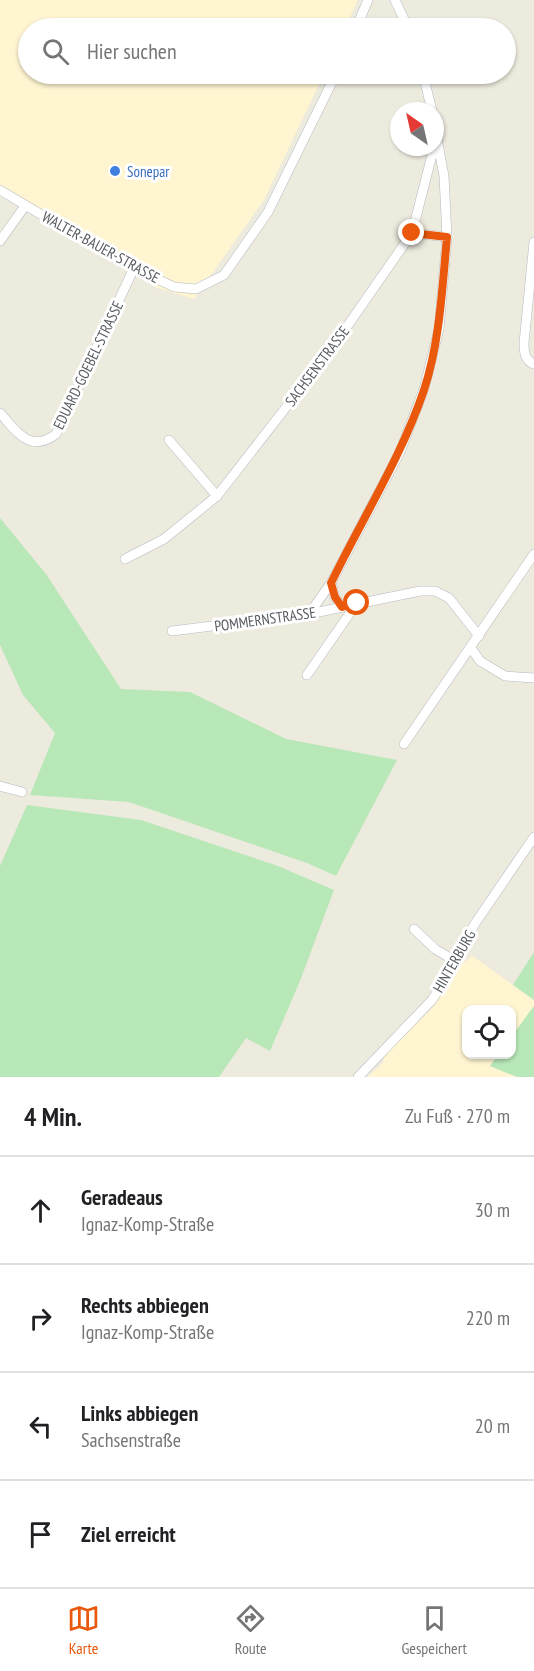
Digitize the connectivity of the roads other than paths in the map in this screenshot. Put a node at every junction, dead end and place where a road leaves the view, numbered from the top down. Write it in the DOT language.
graph roads {
  1 [pos="368,0"];
  2 [pos="395,0"];
  3 [pos="360,18"];
  4 [pos="403,18"];
  5 [pos="331,84"];
  6 [pos="425,84"];
  7 [pos="430,102"];
  8 [pos="431,156"];
  9 [pos="439,156"];
  10 [pos="0,190"];
  11 [pos="26,206"];
  12 [pos="412,233"];
  13 [pos="447,237"];
  14 [pos="0,241"];
  15 [pos="534,242"];
  16 [pos="134,268"];
  17 [pos="534,364"];
  18 [pos="0,413"];
  19 [pos="169,440"];
  20 [pos="217,496"];
  21 [pos="534,554"];
  22 [pos="125,559"];
  23 [pos="331,583"];
  24 [pos="357,603"];
  25 [pos="342,607"];
  26 [pos="309,614"];
  27 [pos="172,631"];
  28 [pos="479,636"];
  29 [pos="471,648"];
  30 [pos="307,675"];
  31 [pos="534,678"];
  32 [pos="404,744"];
  33 [pos="0,786"];
  34 [pos="22,792"];
  35 [pos="534,837"];
  36 [pos="414,929"];
  37 [pos="457,962"];
  38 [pos="360,1076"];
  1 -- 3 [label="street"];
  2 -- 4 [label="street"];
  5 -- 16 [label="street, WALTER-BAUER-STRASSE"];
  6 -- 7 [label="street"];
  8 -- 12 [label="street, SACHSENSTRASSE"];
  9 -- 13 [label="street"];
  10 -- 11 [label="street, WALTER-BAUER-STRASSE"];
  11 -- 14 [label="street"];
  11 -- 16 [label="street, WALTER-BAUER-STRASSE"];
  12 -- 13 [label="street"];
  12 -- 20 [label="street, SACHSENSTRASSE"];
  13 -- 23 [label="street"];
  15 -- 17 [label="street"];
  16 -- 18 [label="street, EDUARD-GOEBEL-STRASSE"];
  19 -- 20 [label="street"];
  20 -- 22 [label="street, SACHSENSTRASSE"];
  21 -- 28 [label="street"];
  23 -- 25 [label="street"];
  23 -- 26 [label="street"];
  24 -- 25 [label="street, POMMERNSTRASSE"];
  24 -- 28 [label="street, POMMERNSTRASSE"];
  24 -- 30 [label="street"];
  25 -- 26 [label="street, POMMERNSTRASSE"];
  26 -- 27 [label="street, POMMERNSTRASSE"];
  28 -- 29 [label="street"];
  29 -- 31 [label="street"];
  29 -- 32 [label="street"];
  33 -- 34 [label="street"];
  35 -- 37 [label="street, HINTERBURG"];
  36 -- 37 [label="street"];
  37 -- 38 [label="street, HINTERBURG"];
}
